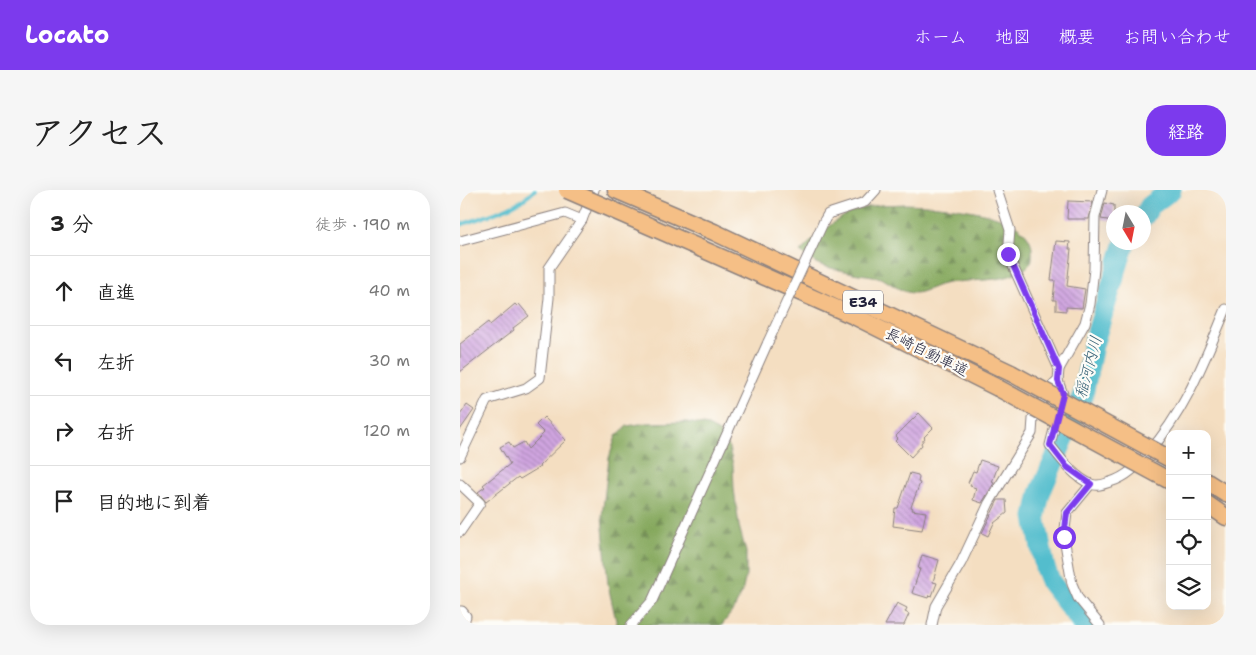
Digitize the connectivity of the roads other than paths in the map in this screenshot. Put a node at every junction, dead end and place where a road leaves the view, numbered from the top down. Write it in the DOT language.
graph roads {
  1 [pos="567,190"];
  2 [pos="594,190"];
  3 [pos="616,190"];
  4 [pos="876,190"];
  5 [pos="997,190"];
  6 [pos="1102,190"];
  7 [pos="582,220"];
  8 [pos="460,240"];
  9 [pos="1226,309"];
  10 [pos="1059,369"];
  11 [pos="1058,381"];
  12 [pos="460,457"];
  13 [pos="1166,457"];
  14 [pos="1166,479"];
  15 [pos="460,484"];
  16 [pos="1091,484"];
  17 [pos="1211,485"];
  18 [pos="1226,494"];
  19 [pos="1211,507"];
  20 [pos="1226,517"];
  21 [pos="460,532"];
  22 [pos="460,611"];
  23 [pos="463,625"];
  24 [pos="631,625"];
  25 [pos="932,625"];
  26 [pos="1100,625"];
  1 -- 14 [label="highway, 長崎自動車道 / E34, bridge"];
  2 -- 7 [label="street"];
  3 -- 13 [label="highway, 長崎自動車道 / E34, bridge"];
  4 -- 24 [label="street, bridge"];
  5 -- 10 [label="street"];
  6 -- 10 [label="street"];
  7 -- 8 [label="street"];
  7 -- 12 [label="street"];
  9 -- 16 [label="street"];
  10 -- 11 [label="street"];
  11 -- 16 [label="street"];
  11 -- 25 [label="street"];
  15 -- 21 [label="street"];
  16 -- 26 [label="street"];
  17 -- 18 [label="highway"];
  19 -- 20 [label="highway"];
  22 -- 23 [label="street"];
}
